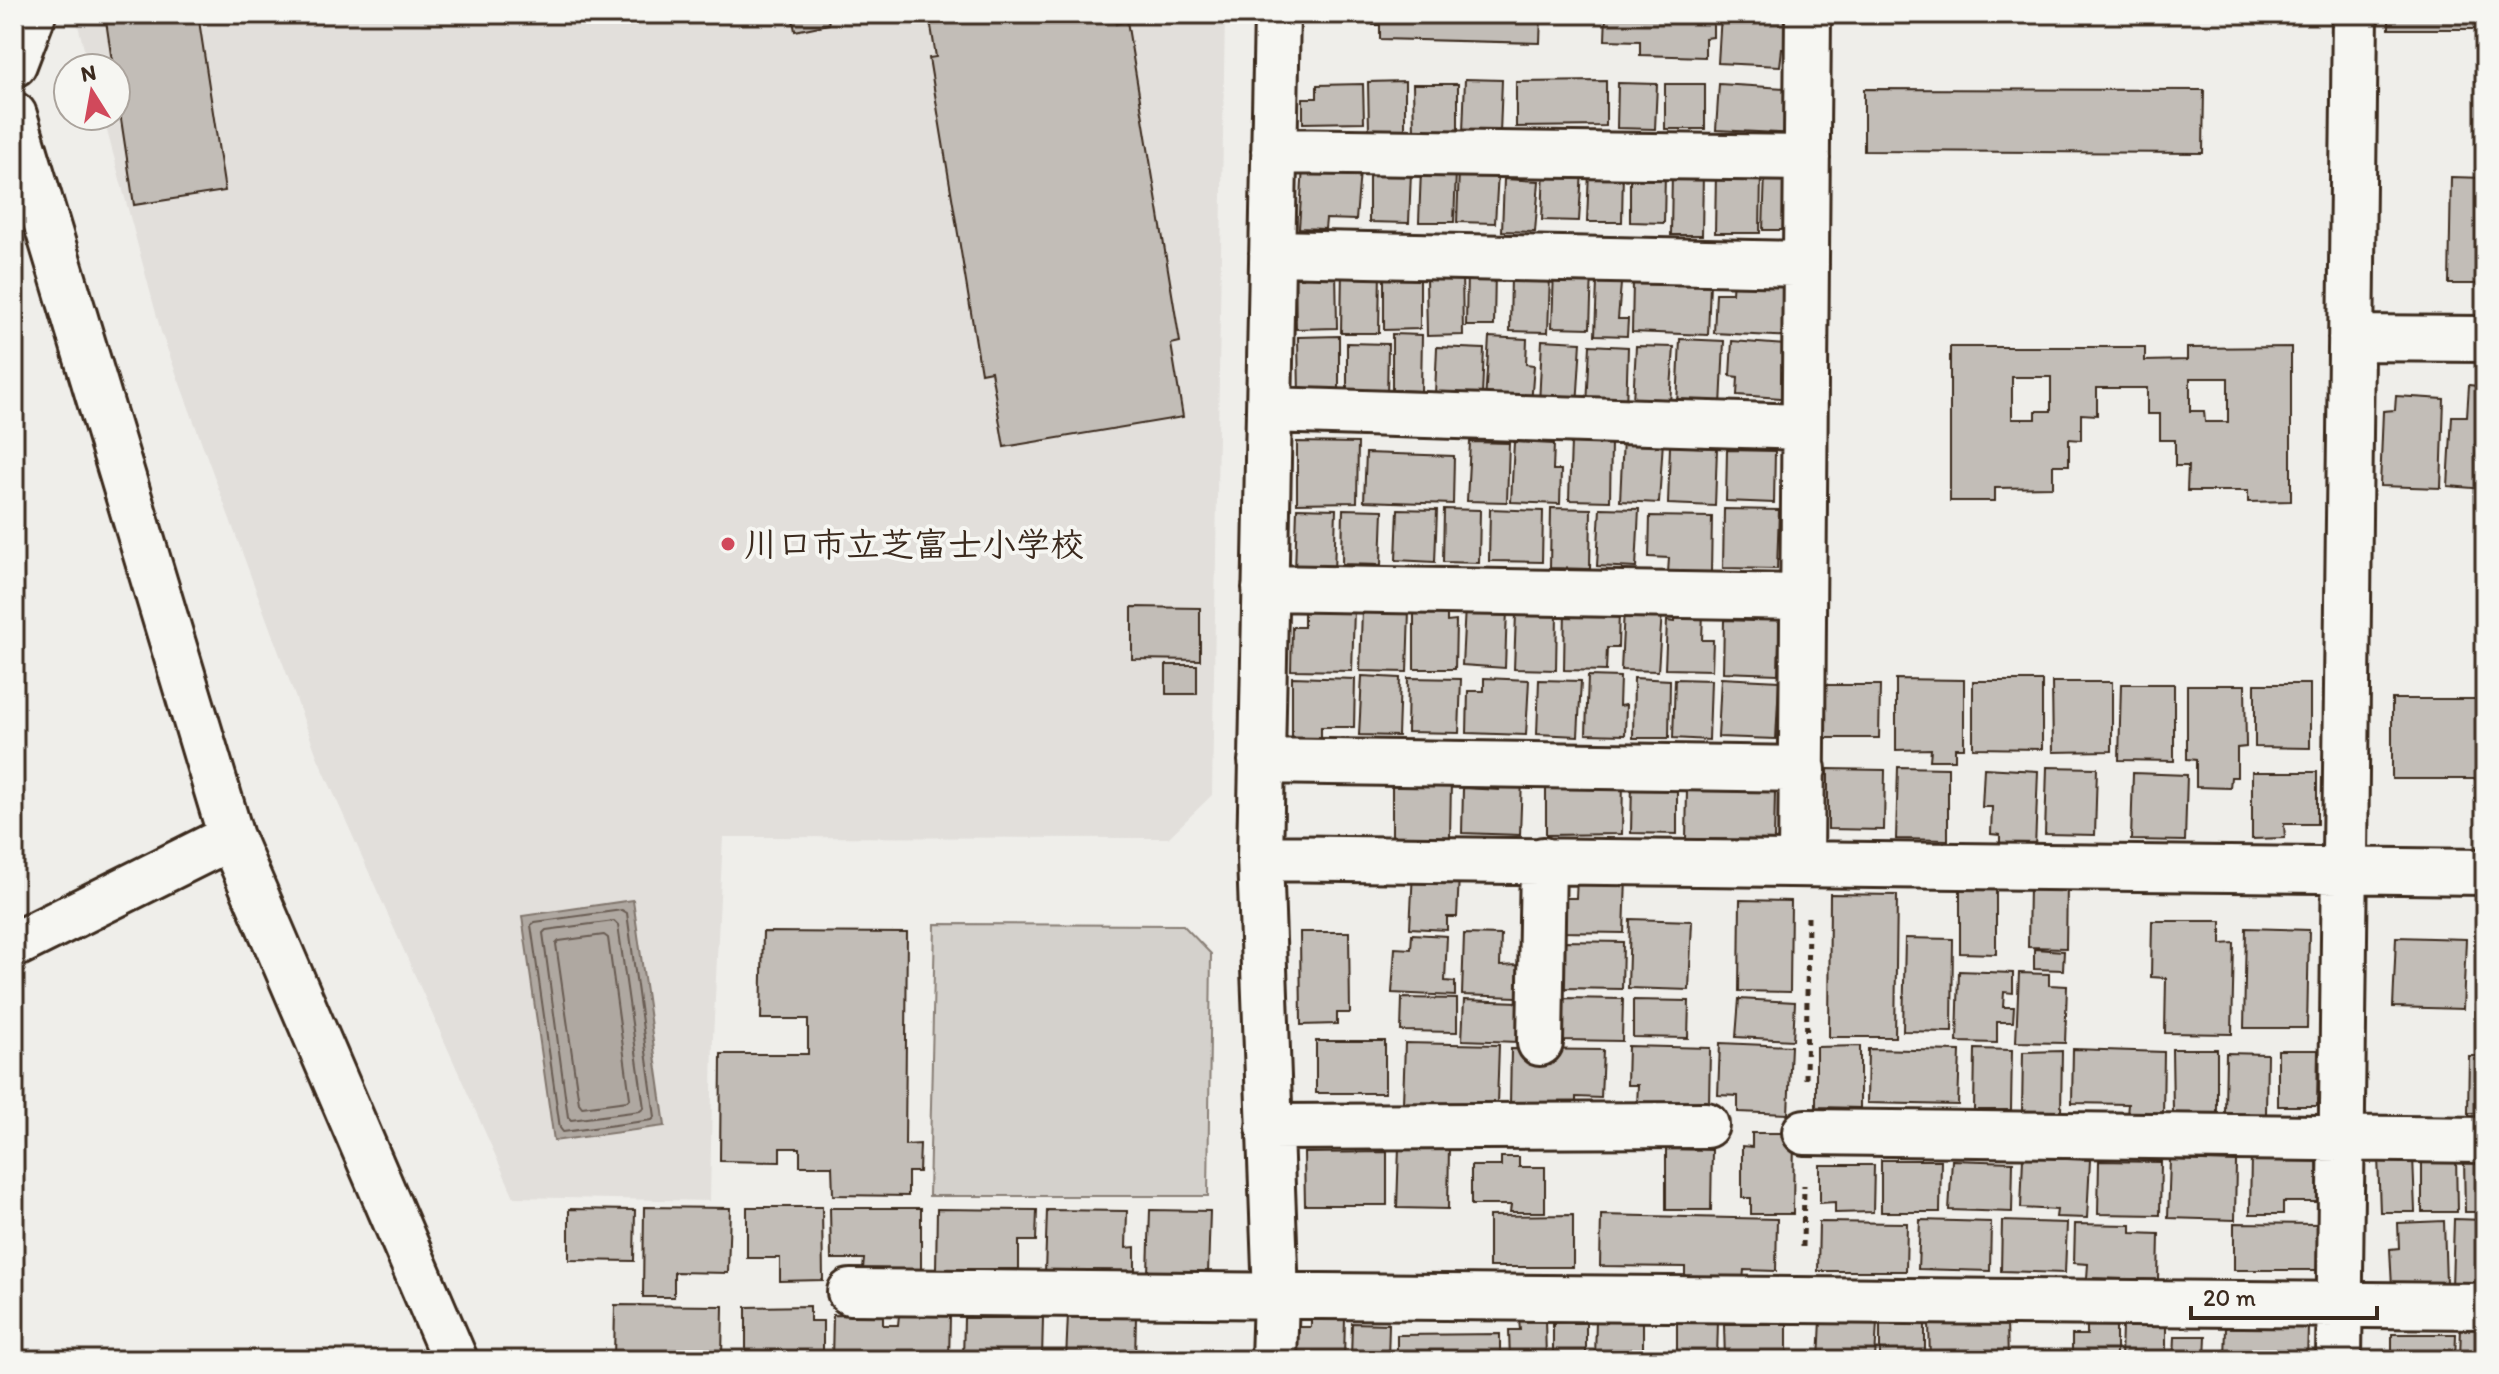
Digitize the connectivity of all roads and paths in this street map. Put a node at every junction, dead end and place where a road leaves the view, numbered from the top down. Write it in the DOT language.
graph roads {
  1 [pos="33,14"];
  2 [pos="1277,14"];
  3 [pos="1808,14"];
  4 [pos="2355,14"];
  5 [pos="14,64"];
  6 [pos="14,115"];
  7 [pos="1274,151"];
  8 [pos="1807,158"];
  9 [pos="1272,253"];
  10 [pos="1806,264"];
  11 [pos="2351,338"];
  12 [pos="2485,339"];
  13 [pos="1269,410"];
  14 [pos="1804,427"];
  15 [pos="1265,588"];
  16 [pos="1803,597"];
  17 [pos="1261,761"];
  18 [pos="1803,769"];
  19 [pos="231,837"];
  20 [pos="1260,858"];
  21 [pos="1543,860"];
  22 [pos="1801,864"];
  23 [pos="2345,870"];
  24 [pos="2485,872"];
  25 [pos="14,945"];
  26 [pos="1540,1043"];
  27 [pos="1706,1125"];
  28 [pos="1269,1127"];
  29 [pos="1805,1132"];
  30 [pos="2342,1138"];
  31 [pos="2485,1140"];
  32 [pos="850,1292"];
  33 [pos="1276,1297"];
  34 [pos="2340,1305"];
  35 [pos="2485,1306"];
  36 [pos="455,1360"];
  37 [pos="1274,1360"];
  38 [pos="2339,1360"];
  1 -- 5 [label="street"];
  2 -- 7 [label="street"];
  3 -- 8 [label="street"];
  4 -- 11 [label="street"];
  6 -- 19 [label="street"];
  7 -- 8 [label="street"];
  7 -- 9 [label="street"];
  8 -- 10 [label="street"];
  9 -- 10 [label="street"];
  9 -- 13 [label="street"];
  10 -- 14 [label="street"];
  11 -- 12 [label="street"];
  11 -- 23 [label="street"];
  13 -- 14 [label="street"];
  13 -- 15 [label="street"];
  14 -- 16 [label="street"];
  15 -- 16 [label="street"];
  15 -- 17 [label="street"];
  16 -- 18 [label="street"];
  17 -- 18 [label="street"];
  17 -- 20 [label="street"];
  18 -- 22 [label="street"];
  19 -- 25 [label="street"];
  19 -- 36 [label="street"];
  20 -- 21 [label="street"];
  20 -- 28 [label="street"];
  21 -- 22 [label="street"];
  21 -- 26 [label="street"];
  22 -- 23 [label="street"];
  23 -- 24 [label="street"];
  23 -- 30 [label="street"];
  27 -- 28 [label="street"];
  28 -- 33 [label="street"];
  29 -- 30 [label="street"];
  30 -- 31 [label="street"];
  30 -- 34 [label="street"];
  32 -- 33 [label="street"];
  33 -- 34 [label="street"];
  33 -- 37 [label="street"];
  34 -- 35 [label="street"];
  34 -- 38 [label="street"];
}
